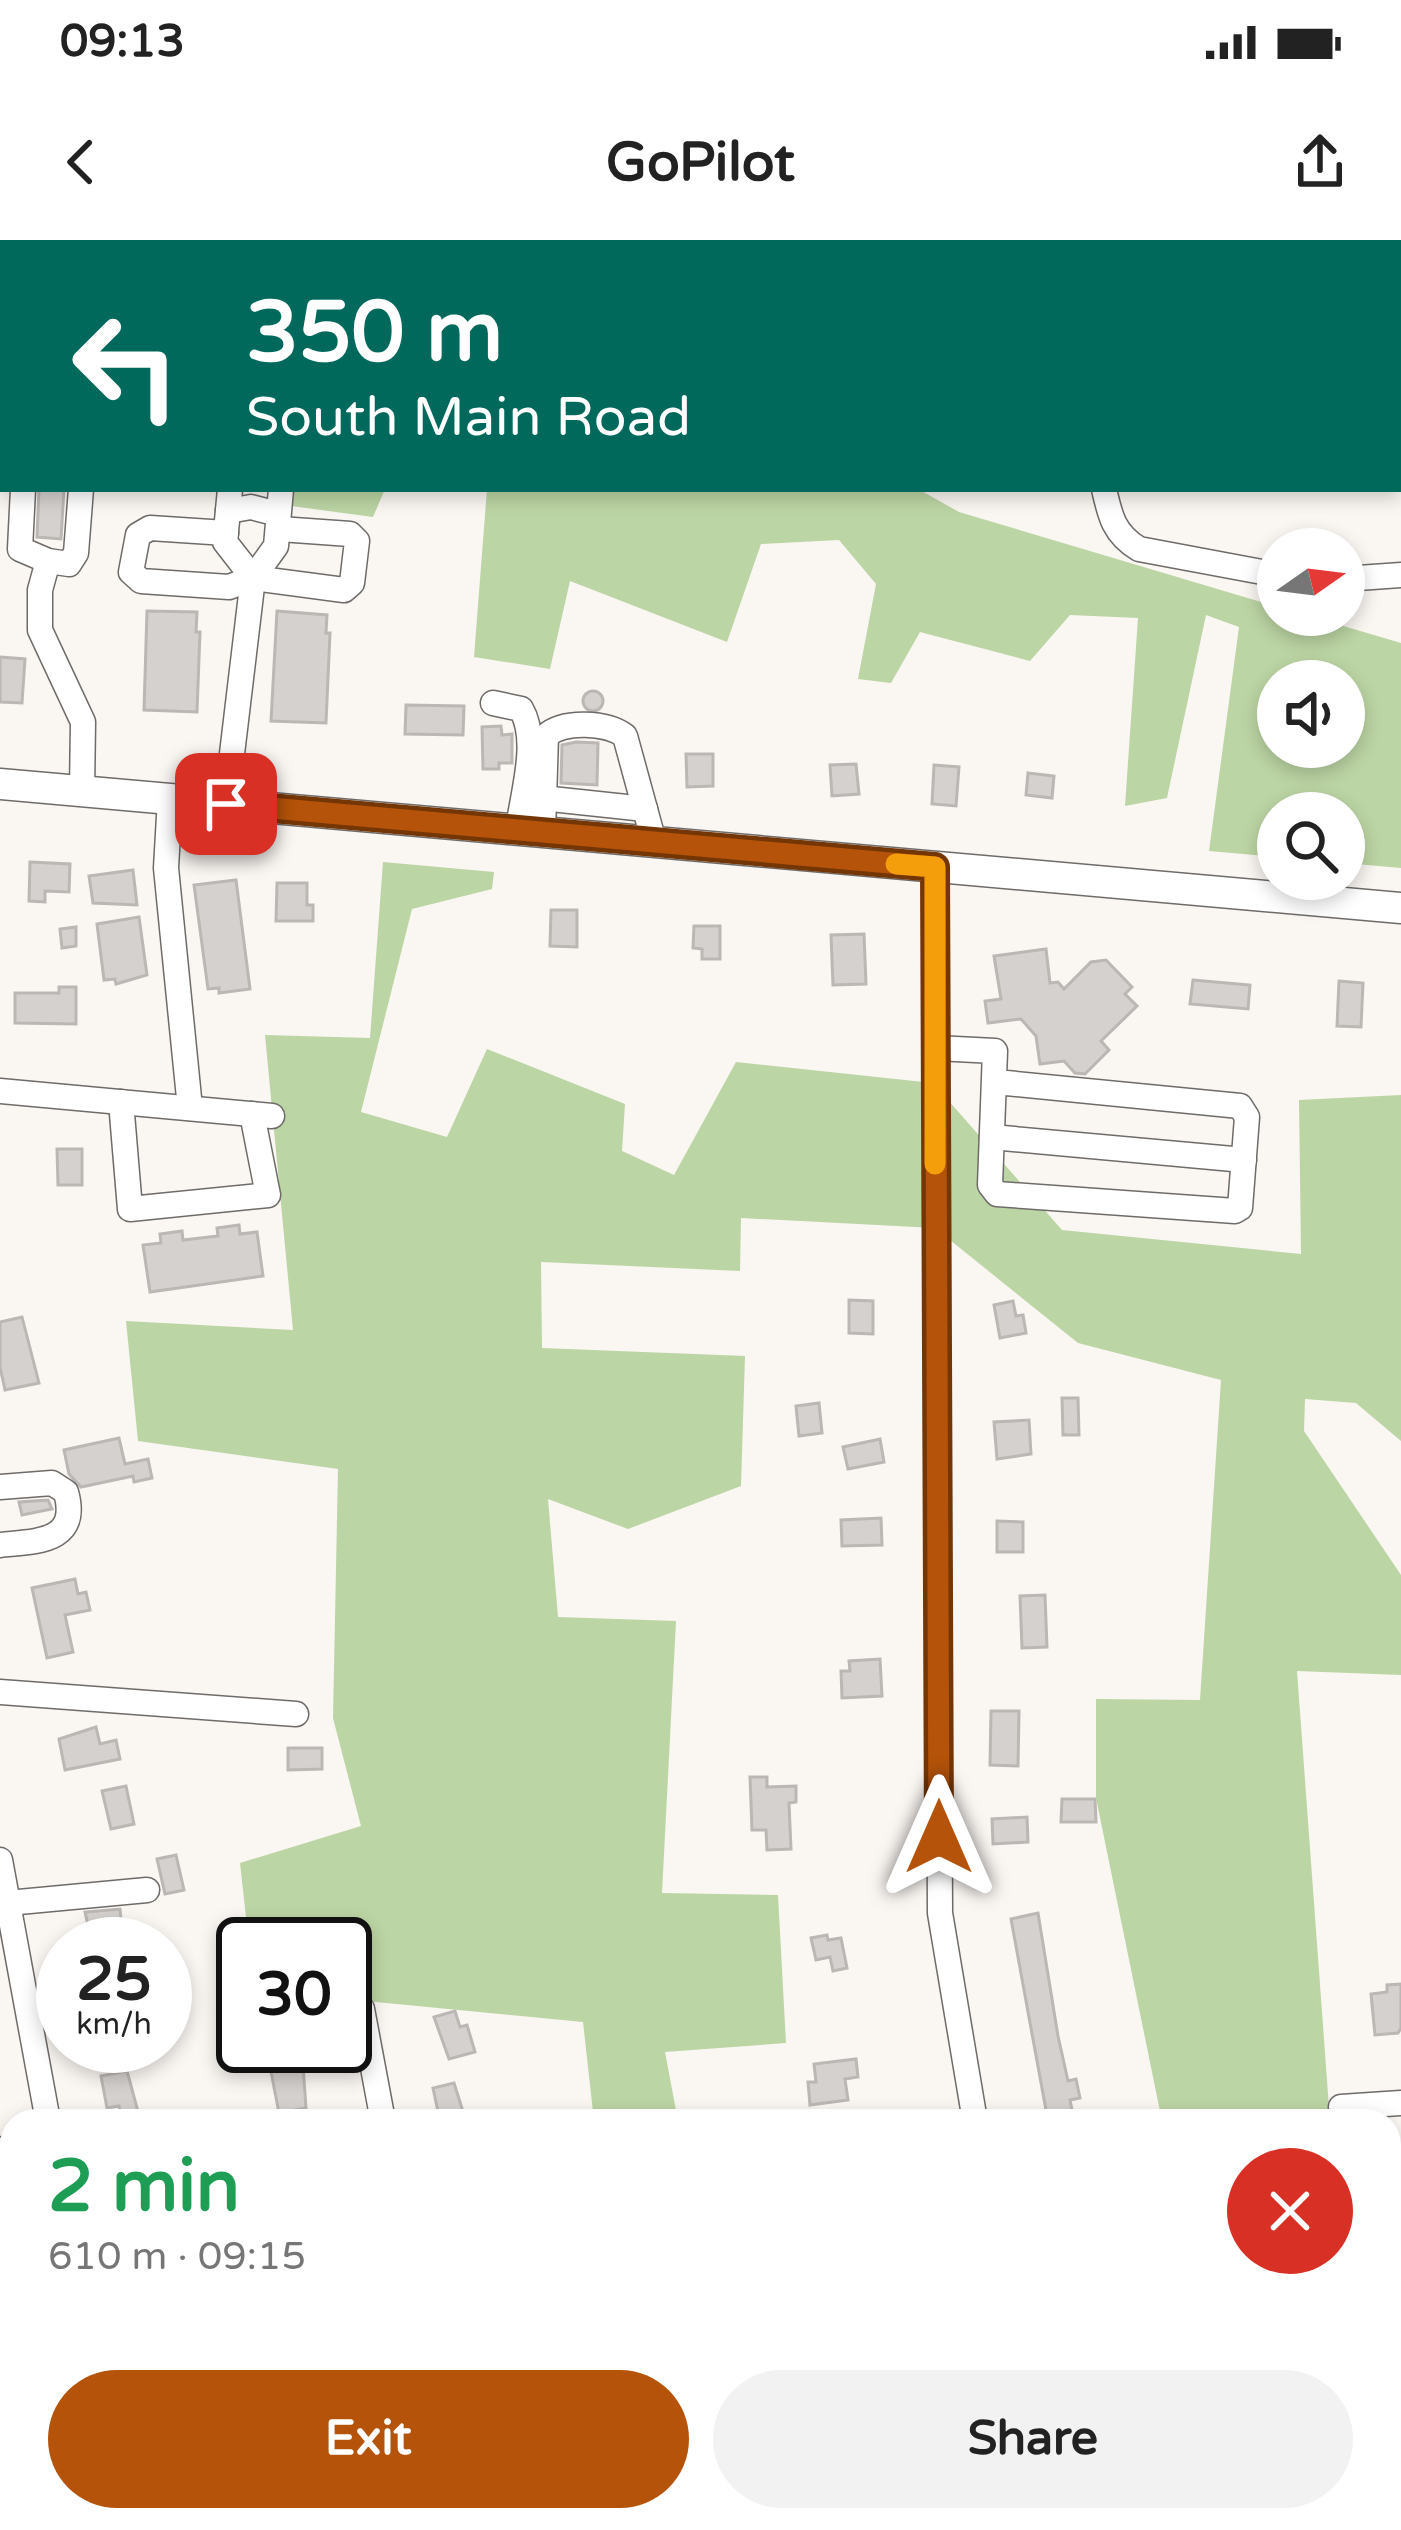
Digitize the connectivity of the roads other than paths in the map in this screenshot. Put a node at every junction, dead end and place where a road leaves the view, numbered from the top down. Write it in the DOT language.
graph roads {
  1 [pos="23,492"];
  2 [pos="81,492"];
  3 [pos="1106,492"];
  4 [pos="228,511"];
  5 [pos="280,511"];
  6 [pos="48,561"];
  7 [pos="1257,571"];
  8 [pos="1401,575"];
  9 [pos="253,578"];
  10 [pos="1365,578"];
  11 [pos="493,703"];
  12 [pos="0,784"];
  13 [pos="82,791"];
  14 [pos="542,798"];
  15 [pos="170,799"];
  16 [pos="226,804"];
  17 [pos="645,809"];
  18 [pos="531,831"];
  19 [pos="654,842"];
  20 [pos="935,867"];
  21 [pos="1401,908"];
  22 [pos="936,1048"];
  23 [pos="995,1082"];
  24 [pos="0,1091"];
  25 [pos="121,1102"];
  26 [pos="190,1108"];
  27 [pos="992,1137"];
  28 [pos="1244,1160"];
  29 [pos="0,1487"];
  30 [pos="0,1544"];
  31 [pos="0,1692"];
  32 [pos="296,1714"];
  33 [pos="0,1860"];
  34 [pos="147,1890"];
  35 [pos="8,1903"];
  36 [pos="9,1961"];
  37 [pos="372,2065"];
  38 [pos="1401,2103"];
  39 [pos="1341,2107"];
  40 [pos="45,2109"];
  41 [pos="380,2109"];
  42 [pos="973,2109"];
  1 -- 6 [label="street"];
  2 -- 6 [label="street"];
  3 -- 7 [label="street"];
  4 -- 5 [label="street"];
  4 -- 9 [label="street"];
  4 -- 9 [label="street"];
  5 -- 9 [label="street"];
  5 -- 9 [label="street"];
  6 -- 13 [label="street"];
  8 -- 10 [label="street"];
  9 -- 16 [label="street"];
  11 -- 18 [label="street"];
  12 -- 13 [label="main road"];
  13 -- 15 [label="main road"];
  14 -- 17 [label="street"];
  14 -- 17 [label="street"];
  14 -- 18 [label="street"];
  15 -- 16 [label="main road"];
  15 -- 26 [label="street"];
  16 -- 18 [label="main road"];
  17 -- 19 [label="street"];
  18 -- 19 [label="main road"];
  19 -- 20 [label="main road"];
  20 -- 21 [label="main road"];
  20 -- 22 [label="street"];
  22 -- 23 [label="street"];
  22 -- 42 [label="street"];
  23 -- 27 [label="street"];
  23 -- 28 [label="street"];
  24 -- 25 [label="street"];
  25 -- 26 [label="street"];
  25 -- 26 [label="street"];
  27 -- 28 [label="street"];
  27 -- 28 [label="street"];
  29 -- 30 [label="street"];
  31 -- 32 [label="street"];
  33 -- 35 [label="street"];
  34 -- 35 [label="street"];
  35 -- 36 [label="street"];
  36 -- 40 [label="street"];
  37 -- 41 [label="street"];
  38 -- 39 [label="street"];
}
